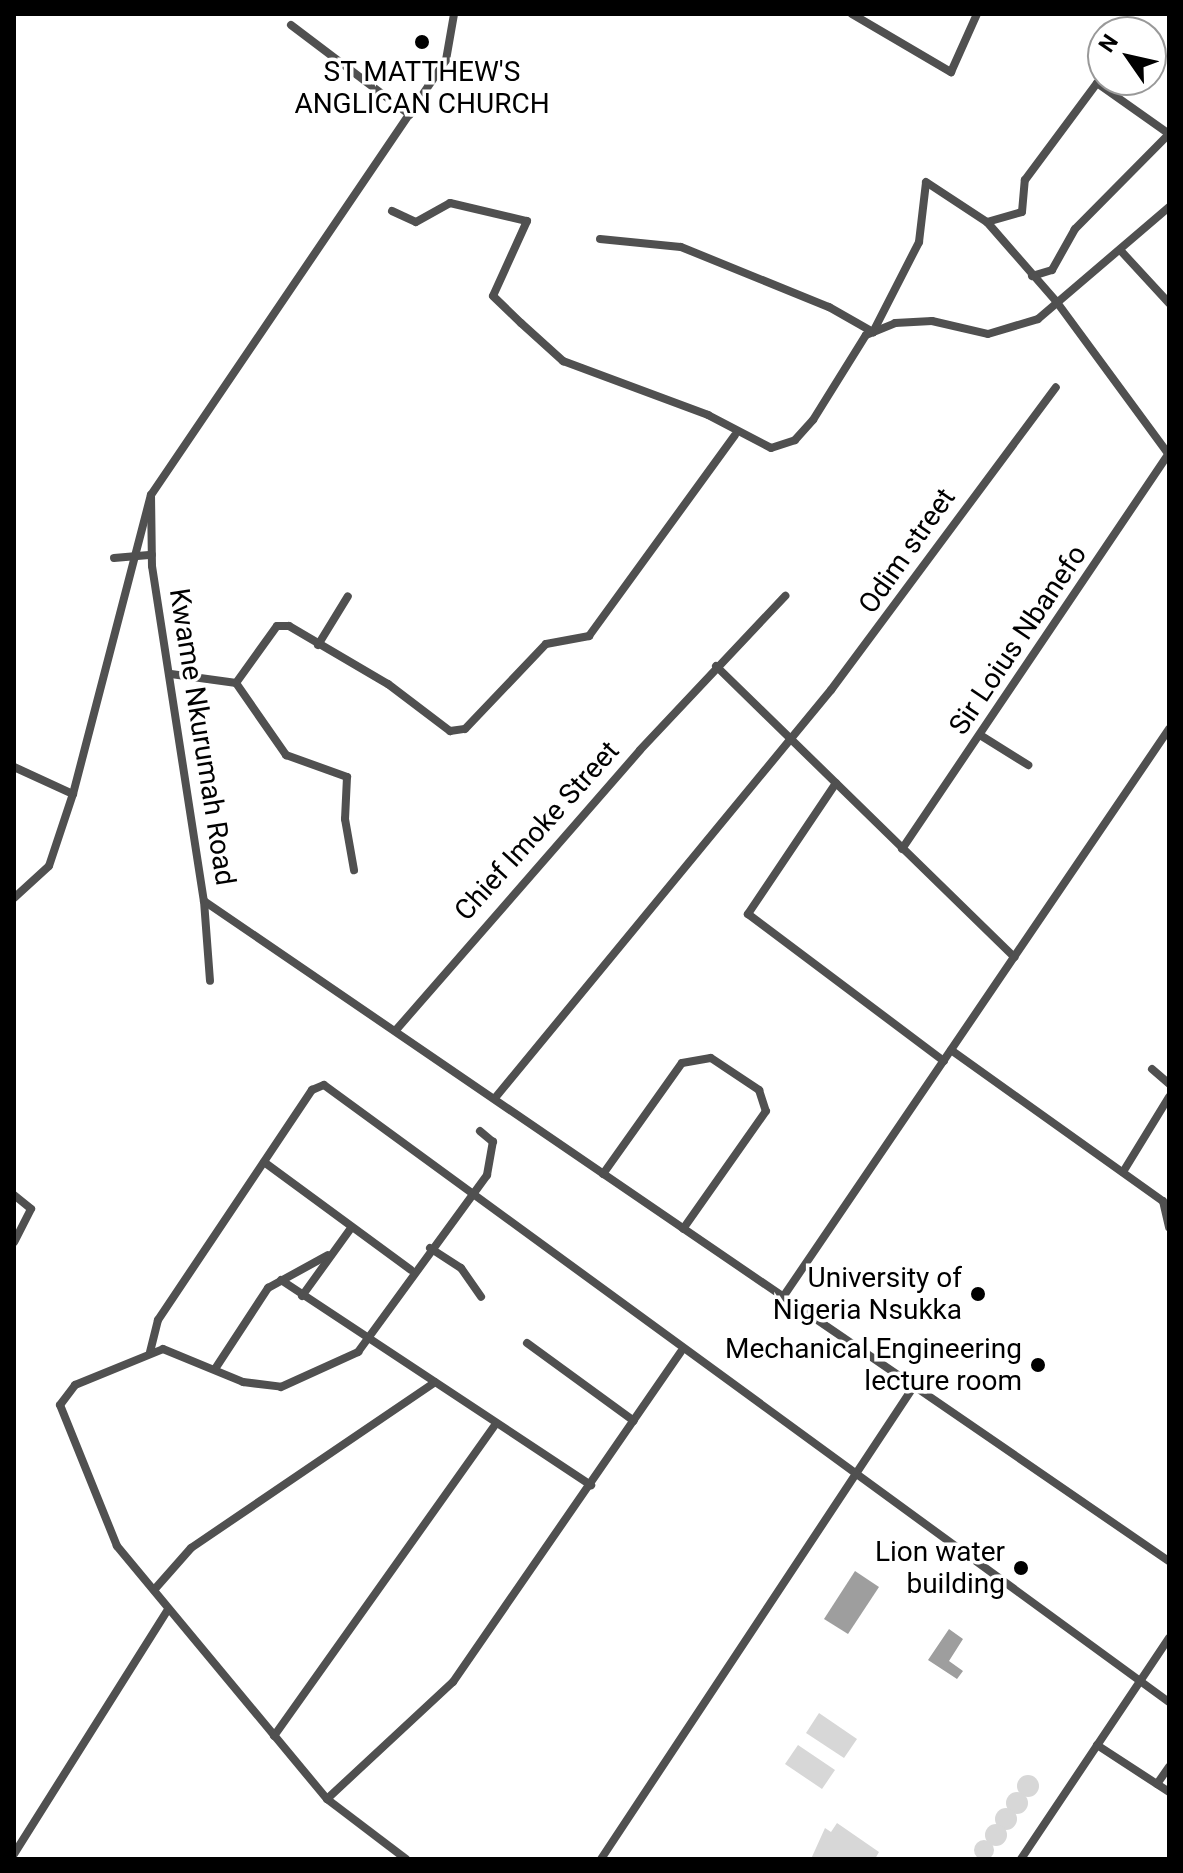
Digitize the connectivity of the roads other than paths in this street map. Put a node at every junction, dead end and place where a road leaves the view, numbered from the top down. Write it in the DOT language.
graph roads {
  1 [pos="454,14"];
  2 [pos="852,14"];
  3 [pos="977,14"];
  4 [pos="291,25"];
  5 [pos="410,115"];
  6 [pos="1169,207"];
  7 [pos="392,211"];
  8 [pos="987,222"];
  9 [pos="600,239"];
  10 [pos="1121,251"];
  11 [pos="1032,276"];
  12 [pos="1056,301"];
  13 [pos="1169,303"];
  14 [pos="873,332"];
  15 [pos="1056,387"];
  16 [pos="735,435"];
  17 [pos="1169,455"];
  18 [pos="151,495"];
  19 [pos="135,554"];
  20 [pos="152,555"];
  21 [pos="114,558"];
  22 [pos="348,596"];
  23 [pos="785,596"];
  24 [pos="318,645"];
  25 [pos="716,666"];
  26 [pos="171,674"];
  27 [pos="236,683"];
  28 [pos="1168,731"];
  29 [pos="980,735"];
  30 [pos="792,739"];
  31 [pos="1028,765"];
  32 [pos="14,767"];
  33 [pos="836,783"];
  34 [pos="73,794"];
  35 [pos="902,849"];
  36 [pos="354,870"];
  37 [pos="14,898"];
  38 [pos="204,901"];
  39 [pos="1014,957"];
  40 [pos="210,981"];
  41 [pos="396,1030"];
  42 [pos="951,1050"];
  43 [pos="944,1061"];
  44 [pos="1152,1069"];
  45 [pos="1169,1084"];
  46 [pos="1169,1097"];
  47 [pos="495,1098"];
  48 [pos="480,1131"];
  49 [pos="264,1162"];
  50 [pos="1123,1172"];
  51 [pos="603,1174"];
  52 [pos="14,1195"];
  53 [pos="472,1198"];
  54 [pos="1169,1227"];
  55 [pos="351,1228"];
  56 [pos="683,1229"];
  57 [pos="14,1242"];
  58 [pos="430,1248"];
  59 [pos="328,1255"];
  60 [pos="411,1270"];
  61 [pos="281,1280"];
  62 [pos="302,1296"];
  63 [pos="481,1297"];
  64 [pos="783,1297"];
  65 [pos="367,1338"];
  66 [pos="527,1343"];
  67 [pos="150,1352"];
  68 [pos="681,1352"];
  69 [pos="215,1369"];
  70 [pos="435,1382"];
  71 [pos="914,1386"];
  72 [pos="634,1421"];
  73 [pos="496,1424"];
  74 [pos="855,1472"];
  75 [pos="591,1485"];
  76 [pos="1169,1561"];
  77 [pos="154,1590"];
  78 [pos="167,1611"];
  79 [pos="1169,1638"];
  80 [pos="1139,1680"];
  81 [pos="1169,1702"];
  82 [pos="274,1736"];
  83 [pos="1097,1745"];
  84 [pos="1169,1767"];
  85 [pos="1157,1784"];
  86 [pos="1169,1792"];
  87 [pos="327,1799"];
  88 [pos="14,1854"];
  89 [pos="406,1859"];
  90 [pos="601,1859"];
  91 [pos="1021,1859"];
  1 -- 5 [label="street"];
  2 -- 3 [label="street"];
  4 -- 5 [label="street"];
  5 -- 18 [label="street"];
  6 -- 10 [label="street"];
  7 -- 16 [label="street"];
  8 -- 11 [label="street"];
  8 -- 11 [label="street"];
  8 -- 14 [label="street"];
  9 -- 14 [label="street"];
  10 -- 12 [label="street"];
  10 -- 13 [label="street"];
  11 -- 12 [label="street"];
  12 -- 14 [label="street"];
  12 -- 17 [label="street"];
  14 -- 16 [label="street"];
  15 -- 30 [label="street, Odim street"];
  16 -- 24 [label="street"];
  17 -- 29 [label="street, Sir Loius Nbanefo"];
  18 -- 19 [label="street"];
  18 -- 20 [label="street, Kwame Nkurumah Road"];
  19 -- 20 [label="street"];
  19 -- 21 [label="street"];
  19 -- 34 [label="street"];
  20 -- 26 [label="street, Kwame Nkurumah Road"];
  22 -- 24 [label="street"];
  23 -- 25 [label="street, Chief Imoke Street"];
  24 -- 27 [label="street"];
  25 -- 30 [label="street"];
  25 -- 41 [label="street, Chief Imoke Street"];
  26 -- 27 [label="street"];
  26 -- 38 [label="street, Kwame Nkurumah Road"];
  27 -- 36 [label="street"];
  28 -- 39 [label="street"];
  29 -- 31 [label="street"];
  29 -- 35 [label="street, Sir Loius Nbanefo"];
  30 -- 33 [label="street"];
  30 -- 47 [label="street, Odim street"];
  32 -- 34 [label="street"];
  33 -- 35 [label="street"];
  33 -- 43 [label="street"];
  34 -- 37 [label="street"];
  35 -- 39 [label="street"];
  38 -- 40 [label="street"];
  38 -- 41 [label="street, Kwame Nkurumah Road"];
  39 -- 42 [label="street"];
  41 -- 47 [label="street, Kwame Nkurumah Road"];
  42 -- 43 [label="street"];
  42 -- 50 [label="street"];
  43 -- 64 [label="street"];
  44 -- 45 [label="street"];
  46 -- 50 [label="street"];
  47 -- 51 [label="street, Kwame Nkurumah Road"];
  48 -- 53 [label="street"];
  49 -- 53 [label="street"];
  49 -- 55 [label="street"];
  49 -- 67 [label="street"];
  50 -- 54 [label="street"];
  51 -- 56 [label="street, Kwame Nkurumah Road"];
  51 -- 56 [label="street"];
  52 -- 57 [label="street"];
  53 -- 58 [label="street"];
  53 -- 68 [label="street"];
  55 -- 59 [label="street"];
  55 -- 60 [label="street"];
  56 -- 64 [label="street, Kwame Nkurumah Road"];
  58 -- 60 [label="street"];
  58 -- 63 [label="street"];
  59 -- 61 [label="street"];
  59 -- 62 [label="street"];
  60 -- 65 [label="street"];
  61 -- 62 [label="street"];
  61 -- 69 [label="street"];
  62 -- 65 [label="street"];
  64 -- 71 [label="street, Kwame Nkurumah Road"];
  65 -- 69 [label="street"];
  65 -- 70 [label="street"];
  66 -- 72 [label="street"];
  67 -- 69 [label="street"];
  67 -- 77 [label="street"];
  68 -- 72 [label="street"];
  68 -- 74 [label="street"];
  70 -- 73 [label="street"];
  70 -- 77 [label="street"];
  71 -- 74 [label="street"];
  71 -- 76 [label="street, Kwame Nkurumah Road"];
  72 -- 75 [label="street"];
  73 -- 75 [label="street"];
  73 -- 82 [label="street"];
  74 -- 80 [label="street"];
  74 -- 90 [label="street"];
  75 -- 87 [label="street"];
  77 -- 78 [label="street"];
  78 -- 82 [label="street"];
  78 -- 88 [label="street"];
  79 -- 80 [label="street"];
  80 -- 81 [label="street"];
  80 -- 83 [label="street"];
  82 -- 87 [label="street"];
  83 -- 85 [label="street"];
  83 -- 91 [label="street"];
  84 -- 85 [label="street"];
  85 -- 86 [label="street"];
  87 -- 89 [label="street"];
}
